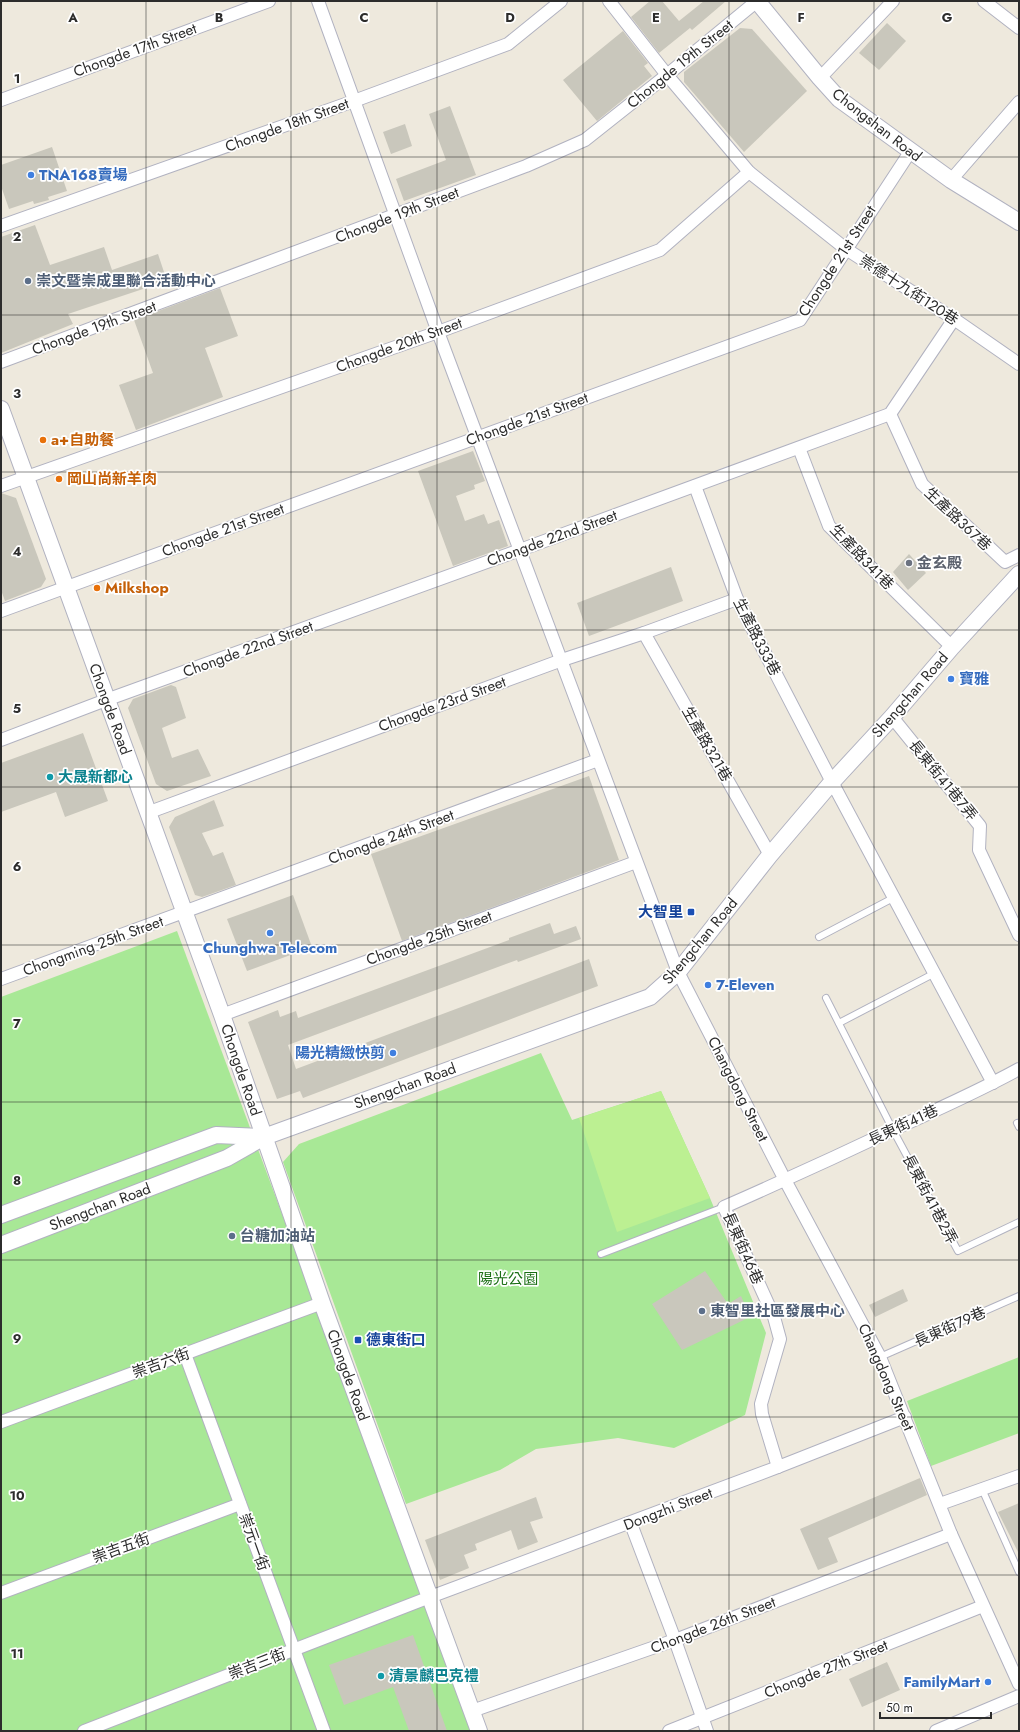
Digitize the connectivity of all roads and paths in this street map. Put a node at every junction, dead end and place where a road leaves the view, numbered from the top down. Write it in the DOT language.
graph roads {
  1 [pos="269,1"];
  2 [pos="318,1"];
  3 [pos="561,1"];
  4 [pos="609,1"];
  5 [pos="757,1"];
  6 [pos="893,1"];
  7 [pos="984,1"];
  8 [pos="1019,28"];
  9 [pos="667,76"];
  10 [pos="820,78"];
  11 [pos="1,100"];
  12 [pos="354,101"];
  13 [pos="1019,102"];
  14 [pos="910,152"];
  15 [pos="749,172"];
  16 [pos="950,180"];
  17 [pos="396,215"];
  18 [pos="1019,222"];
  19 [pos="1,226"];
  20 [pos="846,249"];
  21 [pos="954,319"];
  22 [pos="438,332"];
  23 [pos="1,362"];
  24 [pos="1019,364"];
  25 [pos="1,409"];
  26 [pos="890,414"];
  27 [pos="477,437"];
  28 [pos="799,448"];
  29 [pos="26,477"];
  30 [pos="1,486"];
  31 [pos="695,486"];
  32 [pos="520,550"];
  33 [pos="1019,555"];
  34 [pos="1019,574"];
  35 [pos="65,587"];
  36 [pos="737,599"];
  37 [pos="1,611"];
  38 [pos="644,633"];
  39 [pos="952,647"];
  40 [pos="562,660"];
  41 [pos="106,700"];
  42 [pos="892,717"];
  43 [pos="1,740"];
  44 [pos="598,760"];
  45 [pos="832,782"];
  46 [pos="147,813"];
  47 [pos="770,855"];
  48 [pos="636,862"];
  49 [pos="895,897"];
  50 [pos="184,913"];
  51 [pos="1019,935"];
  52 [pos="819,937"];
  53 [pos="678,972"];
  54 [pos="935,973"];
  55 [pos="1,979"];
  56 [pos="826,998"];
  57 [pos="222,1015"];
  58 [pos="840,1023"];
  59 [pos="1019,1069"];
  60 [pos="993,1083"];
  61 [pos="893,1130"];
  62 [pos="264,1137"];
  63 [pos="786,1180"];
  64 [pos="724,1207"];
  65 [pos="1,1215"];
  66 [pos="1019,1222"];
  67 [pos="1,1245"];
  68 [pos="601,1254"];
  69 [pos="1019,1296"];
  70 [pos="322,1303"];
  71 [pos="185,1354"];
  72 [pos="880,1357"];
  73 [pos="905,1417"];
  74 [pos="1,1422"];
  75 [pos="778,1467"];
  76 [pos="1019,1476"];
  77 [pos="982,1489"];
  78 [pos="240,1504"];
  79 [pos="940,1504"];
  80 [pos="631,1524"];
  81 [pos="951,1534"];
  82 [pos="1019,1572"];
  83 [pos="1,1593"];
  84 [pos="430,1597"];
  85 [pos="983,1606"];
  86 [pos="675,1640"];
  87 [pos="294,1650"];
  88 [pos="1019,1684"];
  89 [pos="1019,1696"];
  90 [pos="472,1711"];
  91 [pos="703,1719"];
  92 [pos="84,1731"];
  93 [pos="324,1731"];
  94 [pos="480,1731"];
  95 [pos="669,1731"];
  96 [pos="707,1731"];
  97 [pos="936,1731"];
  1 -- 11 [label="street, Chongde 17th Street"];
  2 -- 12 [label="street, Changdong Street"];
  3 -- 12 [label="street, Chongde 18th Street"];
  4 -- 9 [label="street, 崇德十九街120巷"];
  5 -- 9 [label="street, Chongde 19th Street"];
  5 -- 10 [label="street, Chongshan Road"];
  6 -- 10 [label="street"];
  7 -- 8 [label="street"];
  9 -- 15 [label="street, 崇德十九街120巷"];
  9 -- 17 [label="street, Chongde 19th Street"];
  10 -- 14 [label="street, Chongshan Road"];
  12 -- 17 [label="street, Changdong Street"];
  12 -- 19 [label="street, Chongde 18th Street"];
  13 -- 16 [label="street"];
  14 -- 16 [label="street, Chongshan Road"];
  14 -- 20 [label="street, Chongde 21st Street"];
  15 -- 20 [label="street, 崇德十九街120巷"];
  15 -- 22 [label="street, Chongde 20th Street"];
  16 -- 18 [label="street, Chongshan Road"];
  17 -- 22 [label="street, Changdong Street"];
  17 -- 23 [label="street, Chongde 19th Street"];
  20 -- 21 [label="street, 崇德十九街120巷"];
  20 -- 27 [label="street, Chongde 21st Street"];
  21 -- 24 [label="street, 崇德十九街120巷"];
  21 -- 26 [label="street"];
  22 -- 27 [label="street, Changdong Street"];
  22 -- 29 [label="street, Chongde 20th Street"];
  25 -- 29 [label="street, Chongde Road"];
  26 -- 28 [label="street, Chongde 22nd Street"];
  26 -- 33 [label="street, 生產路367巷"];
  27 -- 32 [label="street, Changdong Street"];
  27 -- 35 [label="street, Chongde 21st Street"];
  28 -- 31 [label="street, Chongde 22nd Street"];
  28 -- 39 [label="street, 生產路341巷"];
  29 -- 30 [label="street, Chongde 20th Street"];
  29 -- 35 [label="street, Chongde Road"];
  31 -- 32 [label="street, Chongde 22nd Street"];
  31 -- 36 [label="street, 生產路333巷"];
  32 -- 40 [label="street, Changdong Street"];
  32 -- 41 [label="street, Chongde 22nd Street"];
  34 -- 39 [label="street, Shengchan Road"];
  35 -- 37 [label="street, Chongde 21st Street"];
  35 -- 41 [label="street, Chongde Road"];
  36 -- 38 [label="street, Chongde 23rd Street"];
  36 -- 45 [label="street, 生產路333巷"];
  38 -- 40 [label="street, Chongde 23rd Street"];
  38 -- 47 [label="street, 生產路321巷"];
  39 -- 42 [label="street, Shengchan Road"];
  40 -- 44 [label="street, Changdong Street"];
  40 -- 46 [label="street, Chongde 23rd Street"];
  41 -- 43 [label="street, Chongde 22nd Street"];
  41 -- 46 [label="street, Chongde Road"];
  42 -- 45 [label="street, Shengchan Road"];
  42 -- 51 [label="street, 長東街41巷7弄"];
  44 -- 48 [label="street, Changdong Street"];
  44 -- 50 [label="street, Chongde 24th Street"];
  45 -- 47 [label="street, Shengchan Road"];
  45 -- 49 [label="street, 生產路333巷"];
  46 -- 50 [label="street, Chongde Road"];
  47 -- 53 [label="street, Shengchan Road"];
  48 -- 53 [label="street, Changdong Street"];
  48 -- 57 [label="street, Chongde 25th Street"];
  49 -- 52 [label="lane"];
  49 -- 54 [label="street, 生產路333巷"];
  50 -- 55 [label="street, Chongming 25th Street"];
  50 -- 57 [label="street, Chongde Road"];
  53 -- 62 [label="street, Shengchan Road"];
  53 -- 63 [label="street, Changdong Street"];
  54 -- 58 [label="lane"];
  54 -- 60 [label="street, 生產路333巷"];
  56 -- 58 [label="lane"];
  57 -- 62 [label="street, Chongde Road"];
  58 -- 61 [label="lane"];
  59 -- 60 [label="street, 長東街41巷"];
  60 -- 61 [label="street, 長東街41巷"];
  61 -- 63 [label="street, 長東街41巷"];
  61 -- 66 [label="lane, 長東街41巷2弄"];
  62 -- 65 [label="street, Shengchan Road"];
  62 -- 67 [label="street, Shengchan Road"];
  62 -- 70 [label="street, Chongde Road"];
  63 -- 64 [label="street, 長東街46巷"];
  63 -- 72 [label="street, Changdong Street"];
  64 -- 68 [label="lane"];
  64 -- 75 [label="street, 長東街46巷"];
  69 -- 72 [label="lane, 長東街79巷"];
  70 -- 71 [label="street, 崇吉六街"];
  70 -- 84 [label="street, Chongde Road"];
  71 -- 74 [label="street, 崇吉六街"];
  71 -- 78 [label="street, 崇元一街"];
  72 -- 73 [label="street, Changdong Street"];
  73 -- 75 [label="street, Dongzhi Street"];
  73 -- 79 [label="street, Changdong Street"];
  75 -- 80 [label="street, Dongzhi Street"];
  76 -- 77 [label="street"];
  77 -- 79 [label="street"];
  77 -- 82 [label="lane"];
  78 -- 83 [label="street, 崇吉五街"];
  78 -- 87 [label="street, 崇元一街"];
  79 -- 81 [label="street, Changdong Street"];
  80 -- 84 [label="street, Dongzhi Street"];
  80 -- 86 [label="street"];
  81 -- 85 [label="street, Changdong Street"];
  81 -- 86 [label="street, Chongde 26th Street"];
  84 -- 87 [label="street, 崇吉三街"];
  84 -- 90 [label="street, Chongde Road"];
  85 -- 88 [label="street, Changdong Street"];
  85 -- 91 [label="street, Chongde 27th Street"];
  86 -- 90 [label="street, Chongde 26th Street"];
  86 -- 91 [label="street"];
  87 -- 92 [label="street, 崇吉三街"];
  87 -- 93 [label="street, 崇元一街"];
  89 -- 97 [label="street"];
  90 -- 94 [label="street, Chongde Road"];
  91 -- 95 [label="street, Chongde 27th Street"];
  91 -- 96 [label="street"];
}
